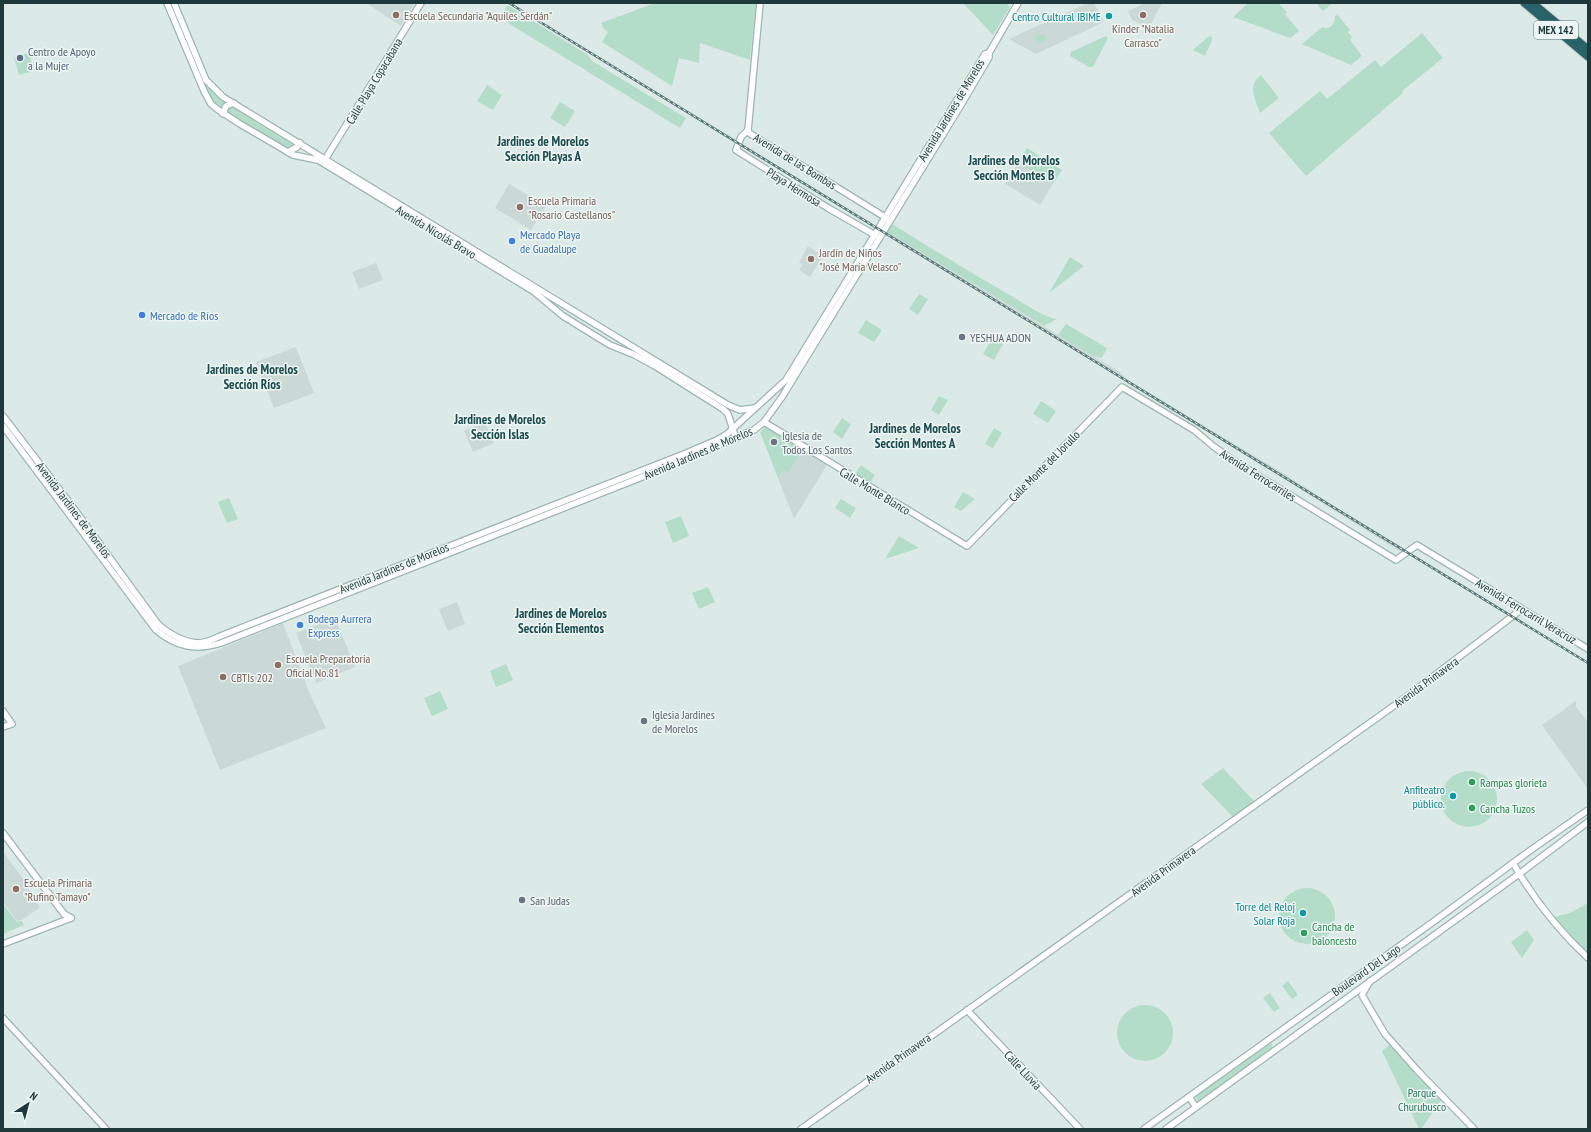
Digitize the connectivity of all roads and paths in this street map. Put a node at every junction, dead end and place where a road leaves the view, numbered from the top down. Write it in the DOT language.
graph roads {
  1 [pos="167,3"];
  2 [pos="174,3"];
  3 [pos="421,3"];
  4 [pos="760,3"];
  5 [pos="1018,3"];
  6 [pos="1524,3"];
  7 [pos="1533,3"];
  8 [pos="1588,50"];
  9 [pos="1588,57"];
  10 [pos="234,103"];
  11 [pos="223,114"];
  12 [pos="748,130"];
  13 [pos="300,143"];
  14 [pos="288,152"];
  15 [pos="326,158"];
  16 [pos="888,219"];
  17 [pos="875,235"];
  18 [pos="456,241"];
  19 [pos="846,288"];
  20 [pos="569,308"];
  21 [pos="563,316"];
  22 [pos="603,328"];
  23 [pos="596,336"];
  24 [pos="637,349"];
  25 [pos="635,355"];
  26 [pos="1122,387"];
  27 [pos="774,391"];
  28 [pos="782,397"];
  29 [pos="712,398"];
  30 [pos="757,407"];
  31 [pos="3,416"];
  32 [pos="764,422"];
  33 [pos="3,426"];
  34 [pos="732,429"];
  35 [pos="736,439"];
  36 [pos="577,499"];
  37 [pos="1416,545"];
  38 [pos="966,546"];
  39 [pos="306,605"];
  40 [pos="1522,609"];
  41 [pos="1588,649"];
  42 [pos="3,711"];
  43 [pos="3,727"];
  44 [pos="1588,810"];
  45 [pos="1588,822"];
  46 [pos="3,833"];
  47 [pos="1514,863"];
  48 [pos="1519,874"];
  49 [pos="3,944"];
  50 [pos="1588,958"];
  51 [pos="1352,979"];
  52 [pos="1371,980"];
  53 [pos="1358,989"];
  54 [pos="967,1010"];
  55 [pos="3,1018"];
  56 [pos="1189,1097"];
  57 [pos="1196,1106"];
  58 [pos="106,1129"];
  59 [pos="801,1129"];
  60 [pos="1080,1129"];
  61 [pos="1144,1129"];
  62 [pos="1166,1129"];
  63 [pos="1474,1129"];
  1 -- 11 [label="street, Avenida Nicolás Bravo"];
  2 -- 10 [label="street, Avenida Nicolás Bravo"];
  3 -- 15 [label="street, Calle Playa Copacabana"];
  4 -- 12 [label="street, Avenida de las Bombas"];
  5 -- 16 [label="street, Avenida Jardines de Morelos"];
  6 -- 9 [label="highway, MEX 142"];
  7 -- 8 [label="highway, MEX 142"];
  10 -- 11 [label="street"];
  10 -- 13 [label="street, Avenida Nicolás Bravo"];
  11 -- 14 [label="street, Avenida Nicolás Bravo"];
  12 -- 16 [label="street, Avenida de las Bombas"];
  12 -- 17 [label="street, Playa Hermosa"];
  13 -- 14 [label="street"];
  13 -- 15 [label="street, Avenida Nicolás Bravo"];
  14 -- 18 [label="street, Avenida Nicolás Bravo"];
  15 -- 18 [label="street, Avenida Nicolás Bravo"];
  16 -- 17 [label="street, Avenida Jardines de Morelos"];
  16 -- 19 [label="street, Avenida Jardines de Morelos"];
  17 -- 19 [label="street, Avenida Jardines de Morelos"];
  18 -- 20 [label="street, Avenida Nicolás Bravo"];
  18 -- 21 [label="street, Avenida Nicolás Bravo"];
  19 -- 27 [label="street, Avenida Jardines de Morelos"];
  19 -- 28 [label="street, Avenida Jardines de Morelos"];
  20 -- 21 [label="street"];
  20 -- 22 [label="street, Avenida Nicolás Bravo"];
  21 -- 23 [label="street, Avenida Nicolás Bravo"];
  22 -- 23 [label="street"];
  22 -- 24 [label="street, Avenida Nicolás Bravo"];
  23 -- 25 [label="street, Avenida Nicolás Bravo"];
  24 -- 25 [label="street"];
  24 -- 29 [label="street, Avenida Nicolás Bravo"];
  25 -- 29 [label="street, Avenida Nicolás Bravo"];
  26 -- 37 [label="street, Avenida Ferrocarriles"];
  26 -- 38 [label="street, Calle Monte del Jorullo"];
  27 -- 28 [label="street"];
  27 -- 30 [label="street, Avenida Jardines de Morelos"];
  28 -- 32 [label="street, Avenida Jardines de Morelos"];
  29 -- 30 [label="street, Avenida Nicolás Bravo"];
  29 -- 34 [label="street, Avenida Nicolás Bravo"];
  30 -- 34 [label="street, Avenida Jardines de Morelos"];
  31 -- 39 [label="street, Avenida Jardines de Morelos"];
  32 -- 35 [label="street, Avenida Jardines de Morelos"];
  32 -- 38 [label="street, Calle Monte Blanco"];
  33 -- 39 [label="street, Avenida Jardines de Morelos"];
  34 -- 35 [label="street, Avenida Nicolás Bravo"];
  34 -- 36 [label="street, Avenida Jardines de Morelos"];
  35 -- 36 [label="street, Avenida Jardines de Morelos"];
  36 -- 39 [label="street, Avenida Jardines de Morelos"];
  37 -- 40 [label="street, Avenida Ferrocarril Veracruz"];
  40 -- 41 [label="street, Avenida Ferrocarril Veracruz"];
  40 -- 54 [label="street, Avenida Primavera"];
  42 -- 43 [label="street"];
  44 -- 47 [label="street, Boulevard Del Lago"];
  45 -- 48 [label="street, Boulevard Del Lago"];
  46 -- 49 [label="street"];
  47 -- 48 [label="street"];
  47 -- 51 [label="street, Boulevard Del Lago"];
  48 -- 50 [label="street"];
  48 -- 52 [label="street, Boulevard Del Lago"];
  51 -- 53 [label="street"];
  51 -- 56 [label="street, Boulevard Del Lago"];
  52 -- 53 [label="street, Boulevard Del Lago"];
  52 -- 63 [label="street"];
  53 -- 57 [label="street, Boulevard Del Lago"];
  54 -- 59 [label="street, Avenida Primavera"];
  54 -- 60 [label="street, Calle Lluvia"];
  55 -- 58 [label="street"];
  56 -- 57 [label="street"];
  56 -- 61 [label="street, Boulevard Del Lago"];
  57 -- 62 [label="street, Boulevard Del Lago"];
}
